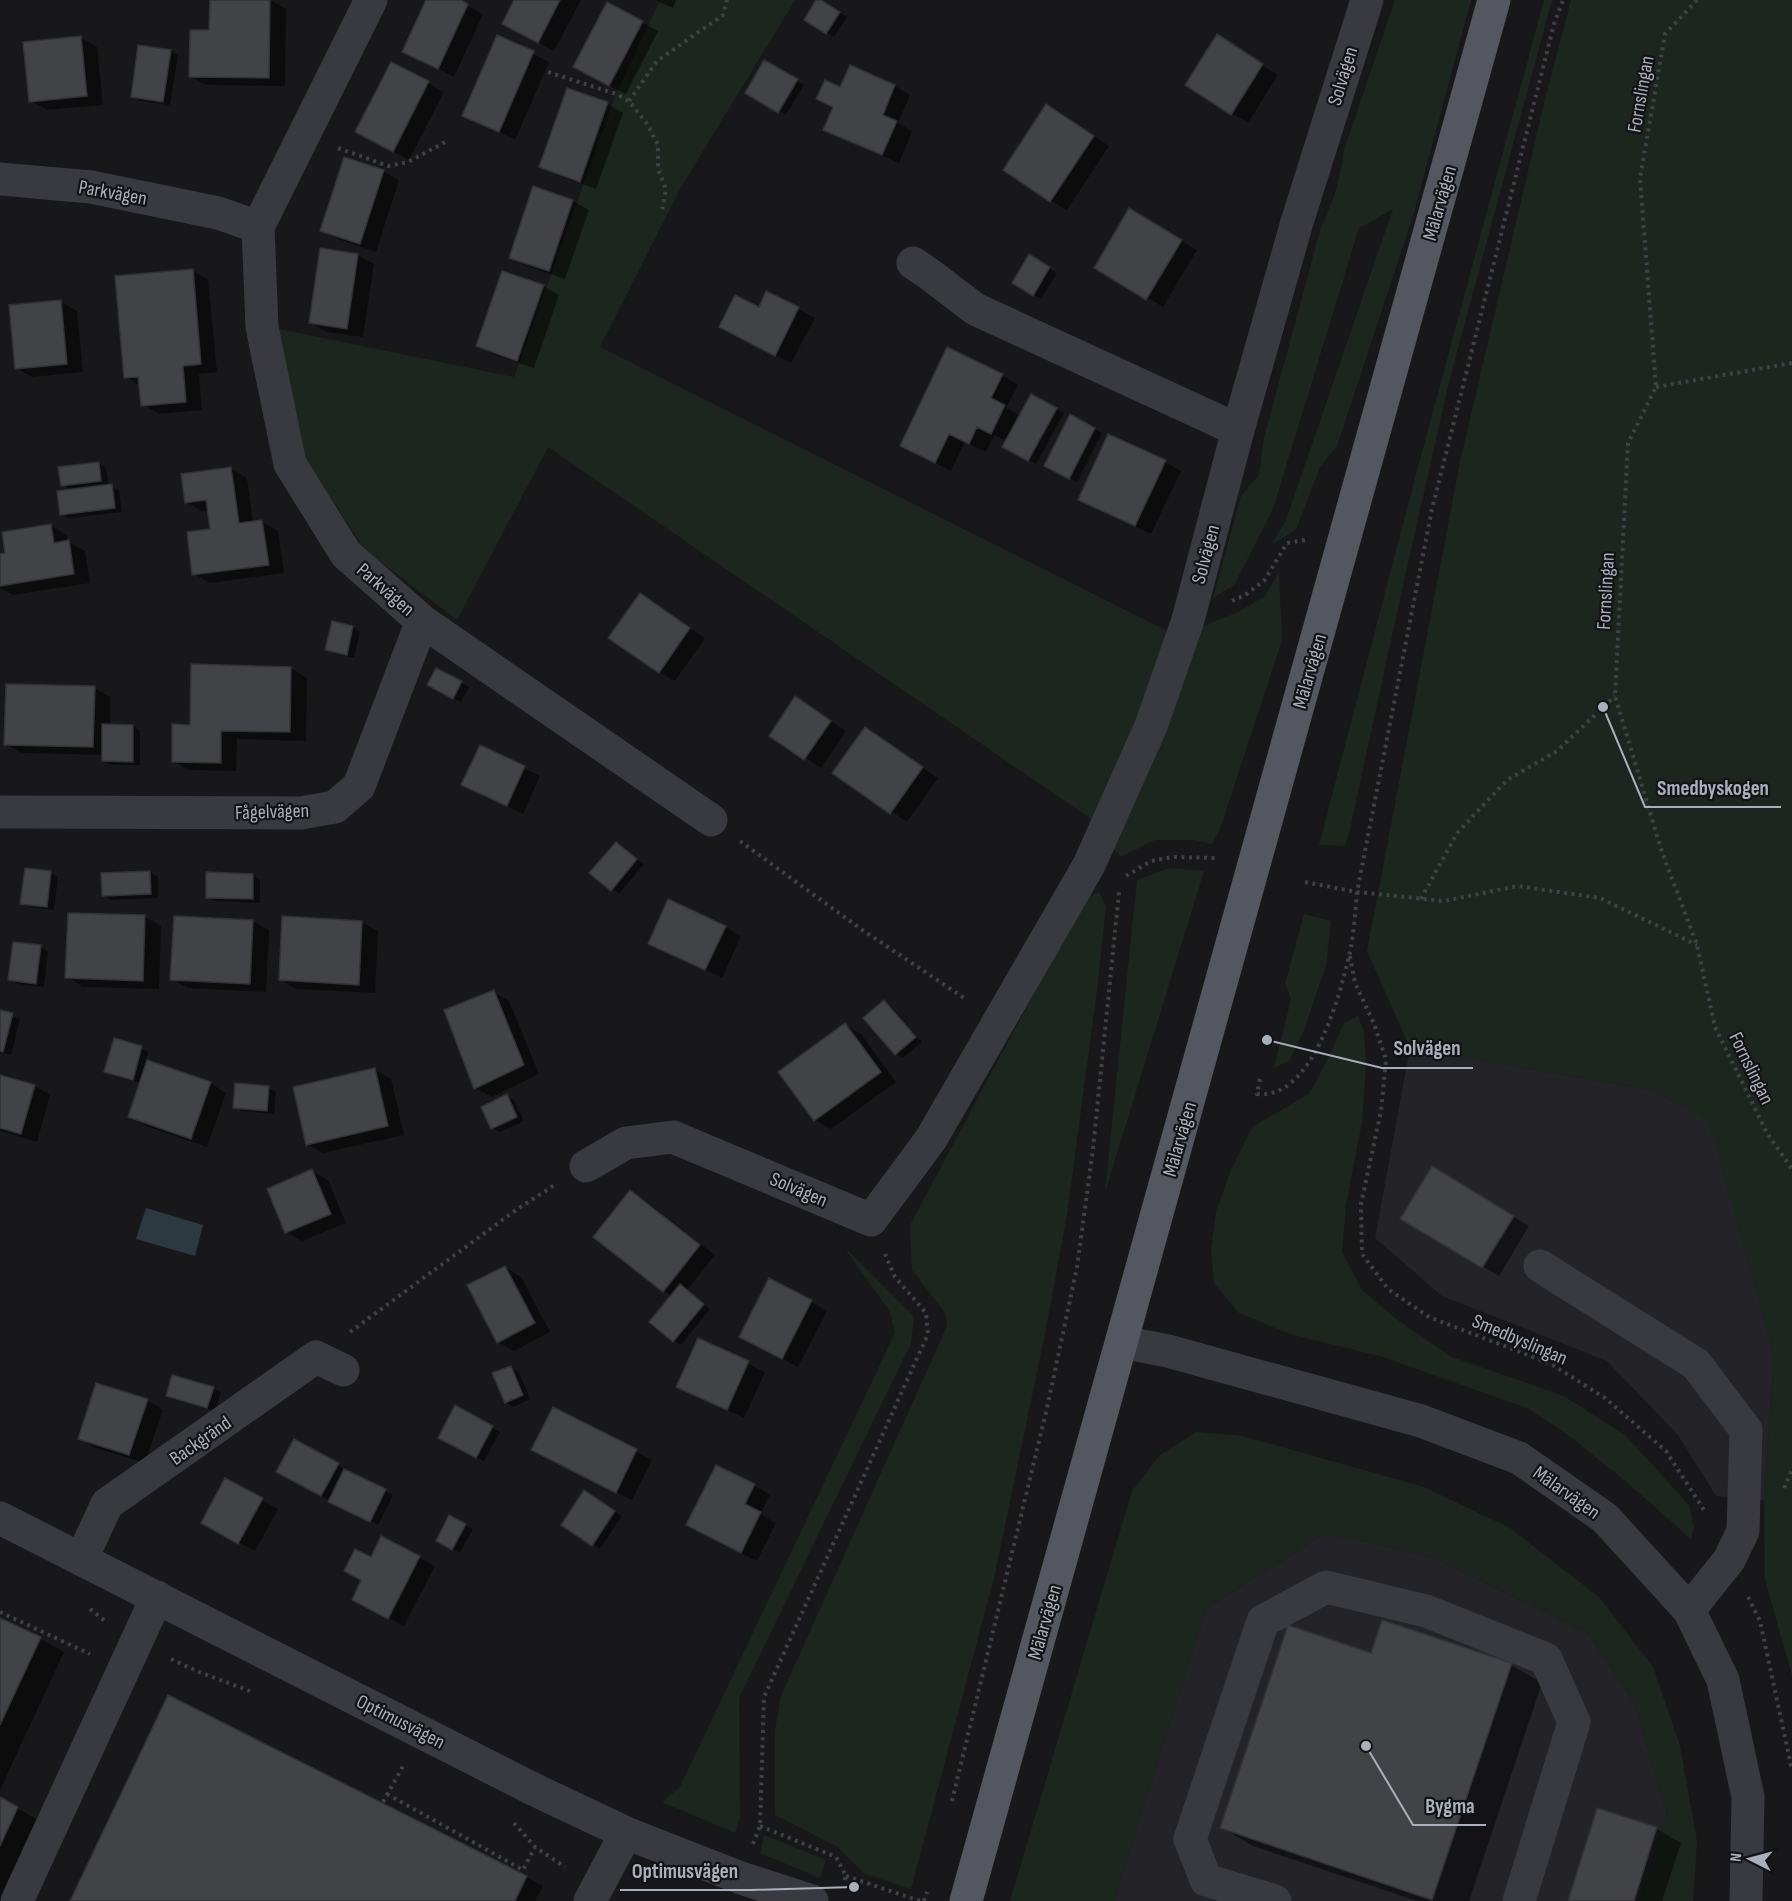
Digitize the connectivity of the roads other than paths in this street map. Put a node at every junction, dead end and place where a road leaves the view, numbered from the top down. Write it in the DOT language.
graph roads {
  1 [pos="371,0"];
  2 [pos="1367,0"];
  3 [pos="1494,0"];
  4 [pos="0,178"];
  5 [pos="258,227"];
  6 [pos="913,263"];
  7 [pos="1238,430"];
  8 [pos="422,621"];
  9 [pos="0,812"];
  10 [pos="711,820"];
  11 [pos="586,1166"];
  12 [pos="1540,1266"];
  13 [pos="1122,1342"];
  14 [pos="329,1364"];
  15 [pos="0,1518"];
  16 [pos="82,1558"];
  17 [pos="157,1598"];
  18 [pos="1689,1610"];
  19 [pos="626,1833"];
  20 [pos="594,1893"];
  21 [pos="17,1901"];
  22 [pos="812,1901"];
  23 [pos="966,1901"];
  24 [pos="1275,1901"];
  25 [pos="1520,1901"];
  26 [pos="1746,1901"];
  1 -- 5 [label="street, Parkvägen"];
  2 -- 7 [label="street, Solvägen"];
  3 -- 13 [label="main road, Mälarvägen"];
  4 -- 5 [label="street, Parkvägen"];
  5 -- 8 [label="street, Parkvägen"];
  6 -- 7 [label="street"];
  7 -- 11 [label="street, Solvägen"];
  8 -- 9 [label="street, Fågelvägen"];
  8 -- 10 [label="street, Parkvägen"];
  12 -- 18 [label="street"];
  13 -- 18 [label="street, Mälarvägen"];
  13 -- 23 [label="main road, Mälarvägen"];
  14 -- 16 [label="street, Backgränd"];
  15 -- 16 [label="street, Optimusvägen"];
  16 -- 17 [label="street, Optimusvägen"];
  17 -- 19 [label="street, Optimusvägen"];
  17 -- 21 [label="street"];
  18 -- 26 [label="street, Mälarvägen"];
  19 -- 20 [label="street"];
  19 -- 22 [label="street, Optimusvägen"];
  24 -- 25 [label="street"];
}
